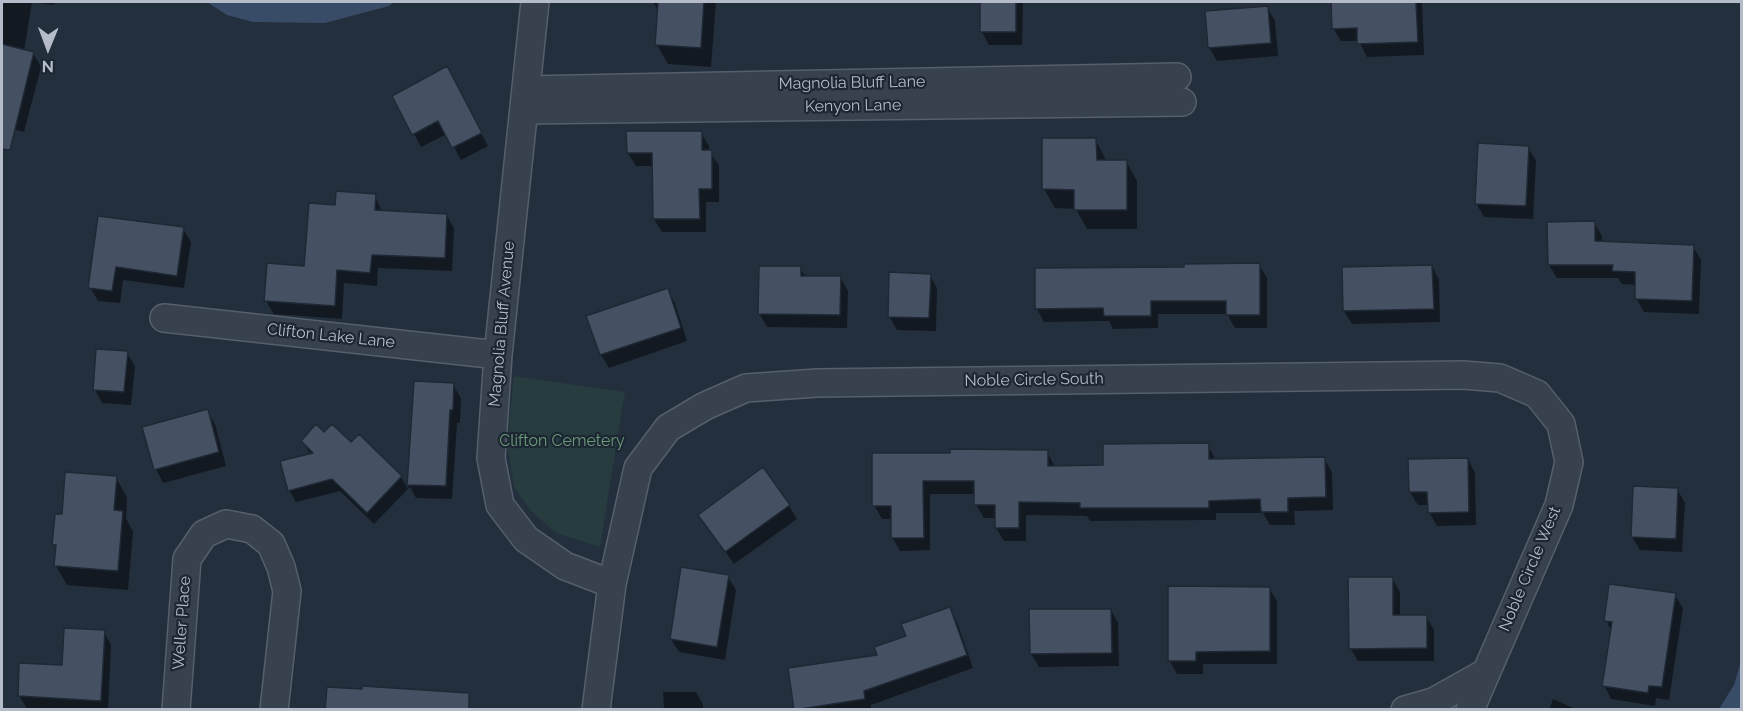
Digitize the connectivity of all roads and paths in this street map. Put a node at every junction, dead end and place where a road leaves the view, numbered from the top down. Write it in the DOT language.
graph roads {
  1 [pos="535,2"];
  2 [pos="1180,89"];
  3 [pos="525,100"];
  4 [pos="164,318"];
  5 [pos="498,355"];
  6 [pos="1561,424"];
  7 [pos="612,584"];
  8 [pos="1485,673"];
  9 [pos="176,710"];
  10 [pos="274,710"];
  11 [pos="596,710"];
  12 [pos="1405,710"];
  13 [pos="1470,710"];
  1 -- 3 [label="street, Magnolia Bluff Avenue"];
  2 -- 3 [label="street, Magnolia Bluff Lane"];
  3 -- 5 [label="street, Magnolia Bluff Avenue"];
  4 -- 5 [label="street, Clifton Lake Lane"];
  5 -- 7 [label="street, Magnolia Bluff Avenue"];
  6 -- 7 [label="street, Noble Circle South"];
  6 -- 8 [label="street, Noble Circle West"];
  7 -- 11 [label="street, Noble Circle South"];
  8 -- 12 [label="street"];
  8 -- 13 [label="street, Noble Circle West"];
  9 -- 10 [label="street, Weller Place"];
}
